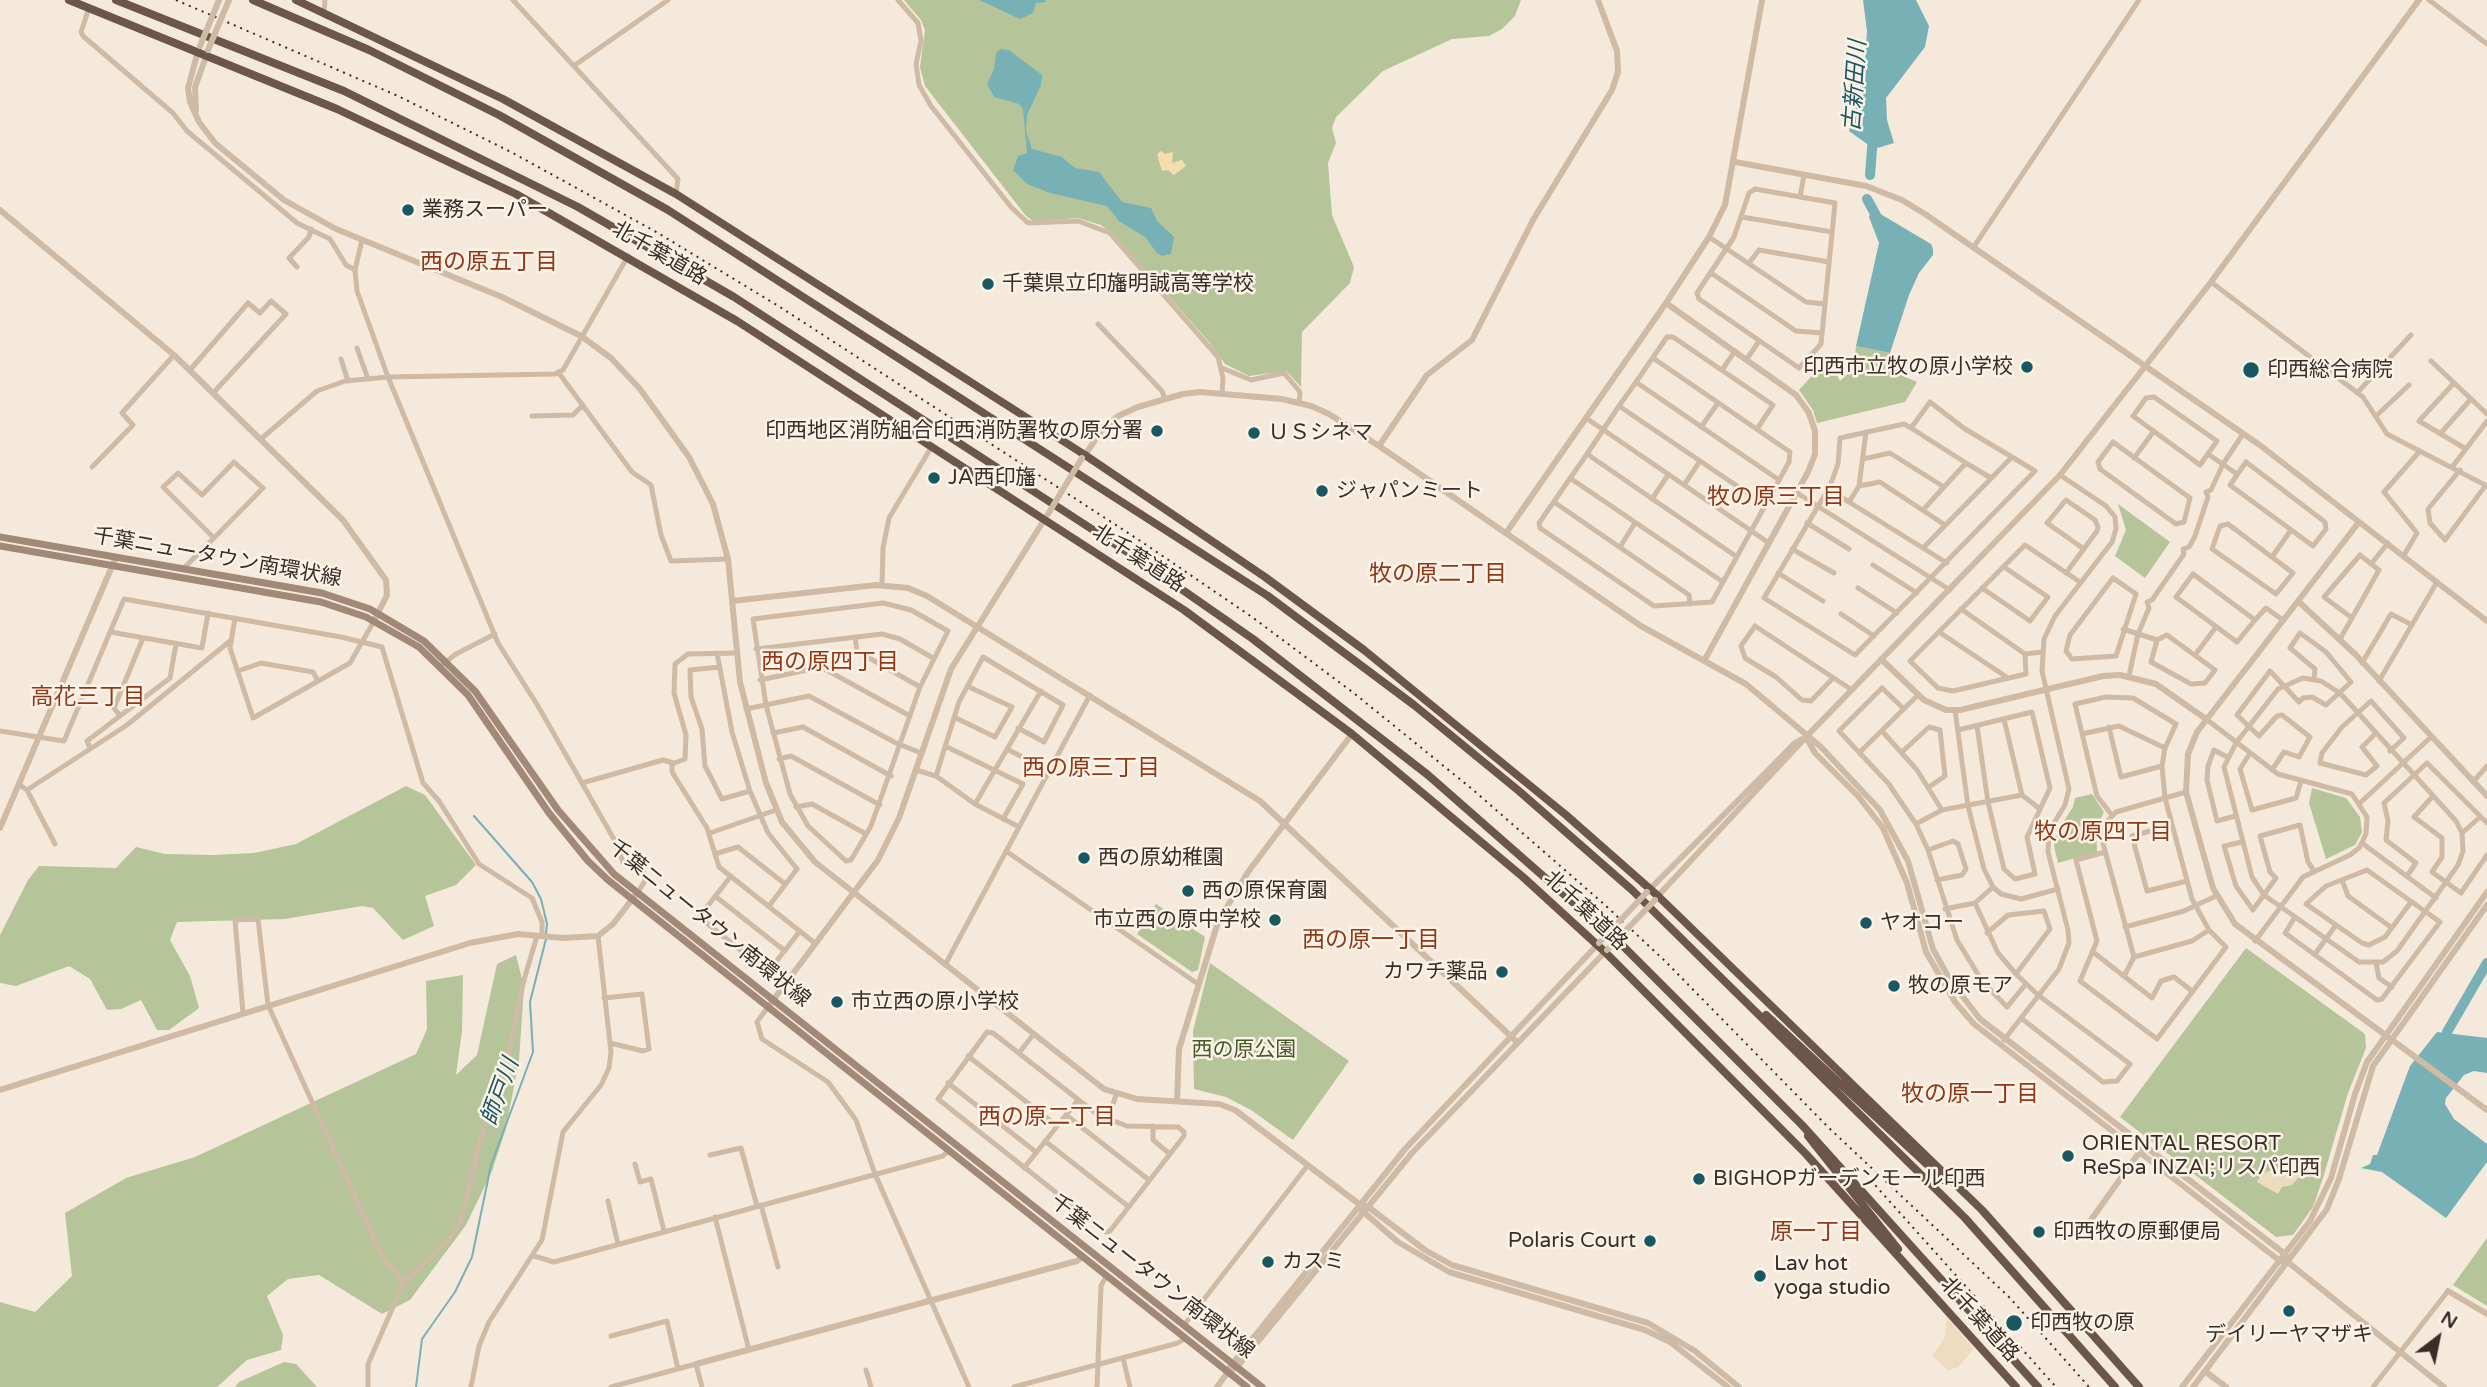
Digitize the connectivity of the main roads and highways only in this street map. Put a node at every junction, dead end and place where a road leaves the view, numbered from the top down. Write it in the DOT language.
graph roads {
  1 [pos="69,0"];
  2 [pos="116,0"];
  3 [pos="253,0"];
  4 [pos="296,0"];
  5 [pos="0,537"];
  6 [pos="0,545"];
  7 [pos="115,561"];
  8 [pos="444,663"];
  9 [pos="635,897"];
  10 [pos="1741,997"];
  11 [pos="1802,1125"];
  12 [pos="1982,1210"];
  13 [pos="1907,1268"];
  14 [pos="1247,1387"];
  15 [pos="1262,1387"];
  16 [pos="2016,1387"];
  17 [pos="2038,1387"];
  18 [pos="2115,1387"];
  19 [pos="2139,1387"];
  1 -- 13 [label="highway, 北千葉道路"];
  2 -- 11 [label="highway, 北千葉道路"];
  3 -- 10 [label="highway, 北千葉道路"];
  4 -- 12 [label="highway"];
  5 -- 7 [label="main road, 千葉ニュータウン南環状線"];
  6 -- 7 [label="main road, 千葉ニュータウン南環状線"];
  7 -- 8 [label="main road, 千葉ニュータウン南環状線"];
  7 -- 8 [label="main road, 千葉ニュータウン南環状線"];
  8 -- 9 [label="main road, 千葉ニュータウン南環状線"];
  9 -- 14 [label="main road, 千葉ニュータウン南環状線"];
  9 -- 15 [label="main road, 千葉ニュータウン南環状線"];
  10 -- 12 [label="highway"];
  10 -- 18 [label="highway, 北千葉道路"];
  11 -- 13 [label="highway"];
  11 -- 17 [label="highway, 北千葉道路"];
  12 -- 19 [label="highway"];
  13 -- 16 [label="highway, 北千葉道路"];
}
